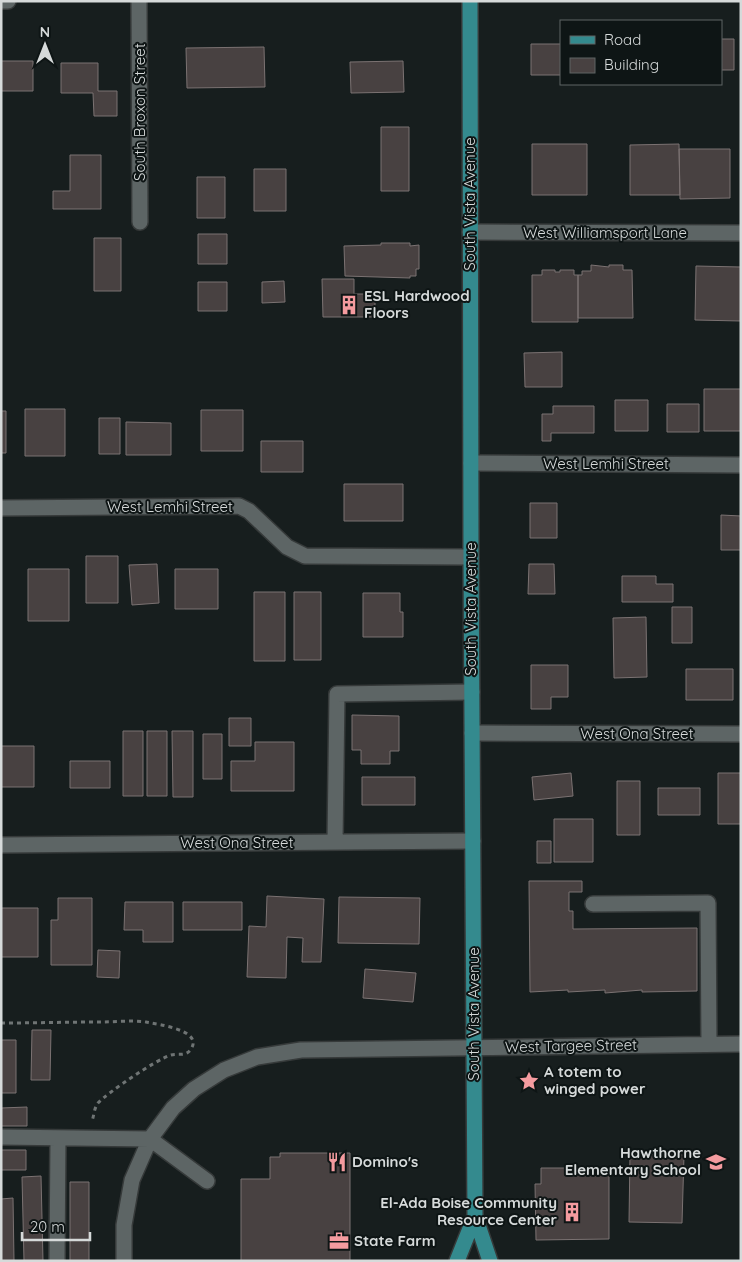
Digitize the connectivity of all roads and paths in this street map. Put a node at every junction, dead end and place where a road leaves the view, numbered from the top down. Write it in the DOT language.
graph roads {
  1 [pos="1,1"];
  2 [pos="8,1"];
  3 [pos="139,1"];
  4 [pos="470,1"];
  5 [pos="140,222"];
  6 [pos="470,232"];
  7 [pos="741,233"];
  8 [pos="471,463"];
  9 [pos="741,465"];
  10 [pos="1,508"];
  11 [pos="471,557"];
  12 [pos="472,692"];
  13 [pos="472,734"];
  14 [pos="741,734"];
  15 [pos="473,841"];
  16 [pos="335,842"];
  17 [pos="1,845"];
  18 [pos="593,904"];
  19 [pos="1,1023"];
  20 [pos="710,1044"];
  21 [pos="741,1044"];
  22 [pos="474,1048"];
  23 [pos="92,1122"];
  24 [pos="1,1137"];
  25 [pos="58,1138"];
  26 [pos="150,1139"];
  27 [pos="207,1180"];
  28 [pos="475,1216"];
  29 [pos="57,1261"];
  30 [pos="124,1261"];
  31 [pos="456,1261"];
  32 [pos="490,1261"];
  1 -- 2 [label="street"];
  3 -- 5 [label="street, South Broxon Street"];
  4 -- 6 [label="main road, South Vista Avenue"];
  6 -- 7 [label="street, West Williamsport Lane"];
  6 -- 8 [label="main road, South Vista Avenue"];
  8 -- 9 [label="street, West Lemhi Street"];
  8 -- 11 [label="main road, South Vista Avenue"];
  10 -- 11 [label="street, West Lemhi Street"];
  11 -- 12 [label="main road, South Vista Avenue"];
  12 -- 13 [label="main road, South Vista Avenue"];
  12 -- 16 [label="street"];
  13 -- 14 [label="street, West Ona Street"];
  13 -- 15 [label="main road, South Vista Avenue"];
  15 -- 16 [label="street, West Ona Street"];
  15 -- 22 [label="main road, South Vista Avenue"];
  16 -- 17 [label="street, West Ona Street"];
  18 -- 20 [label="street"];
  19 -- 23 [label="path"];
  20 -- 21 [label="street, West Targee Street"];
  20 -- 22 [label="street, West Targee Street"];
  22 -- 26 [label="street, West Targee Street"];
  22 -- 28 [label="main road, South Vista Avenue"];
  24 -- 25 [label="street"];
  25 -- 26 [label="street"];
  25 -- 29 [label="street"];
  26 -- 27 [label="street"];
  26 -- 30 [label="street"];
  28 -- 31 [label="main road, South Vista Avenue"];
  28 -- 32 [label="main road, South Vista Avenue"];
}
